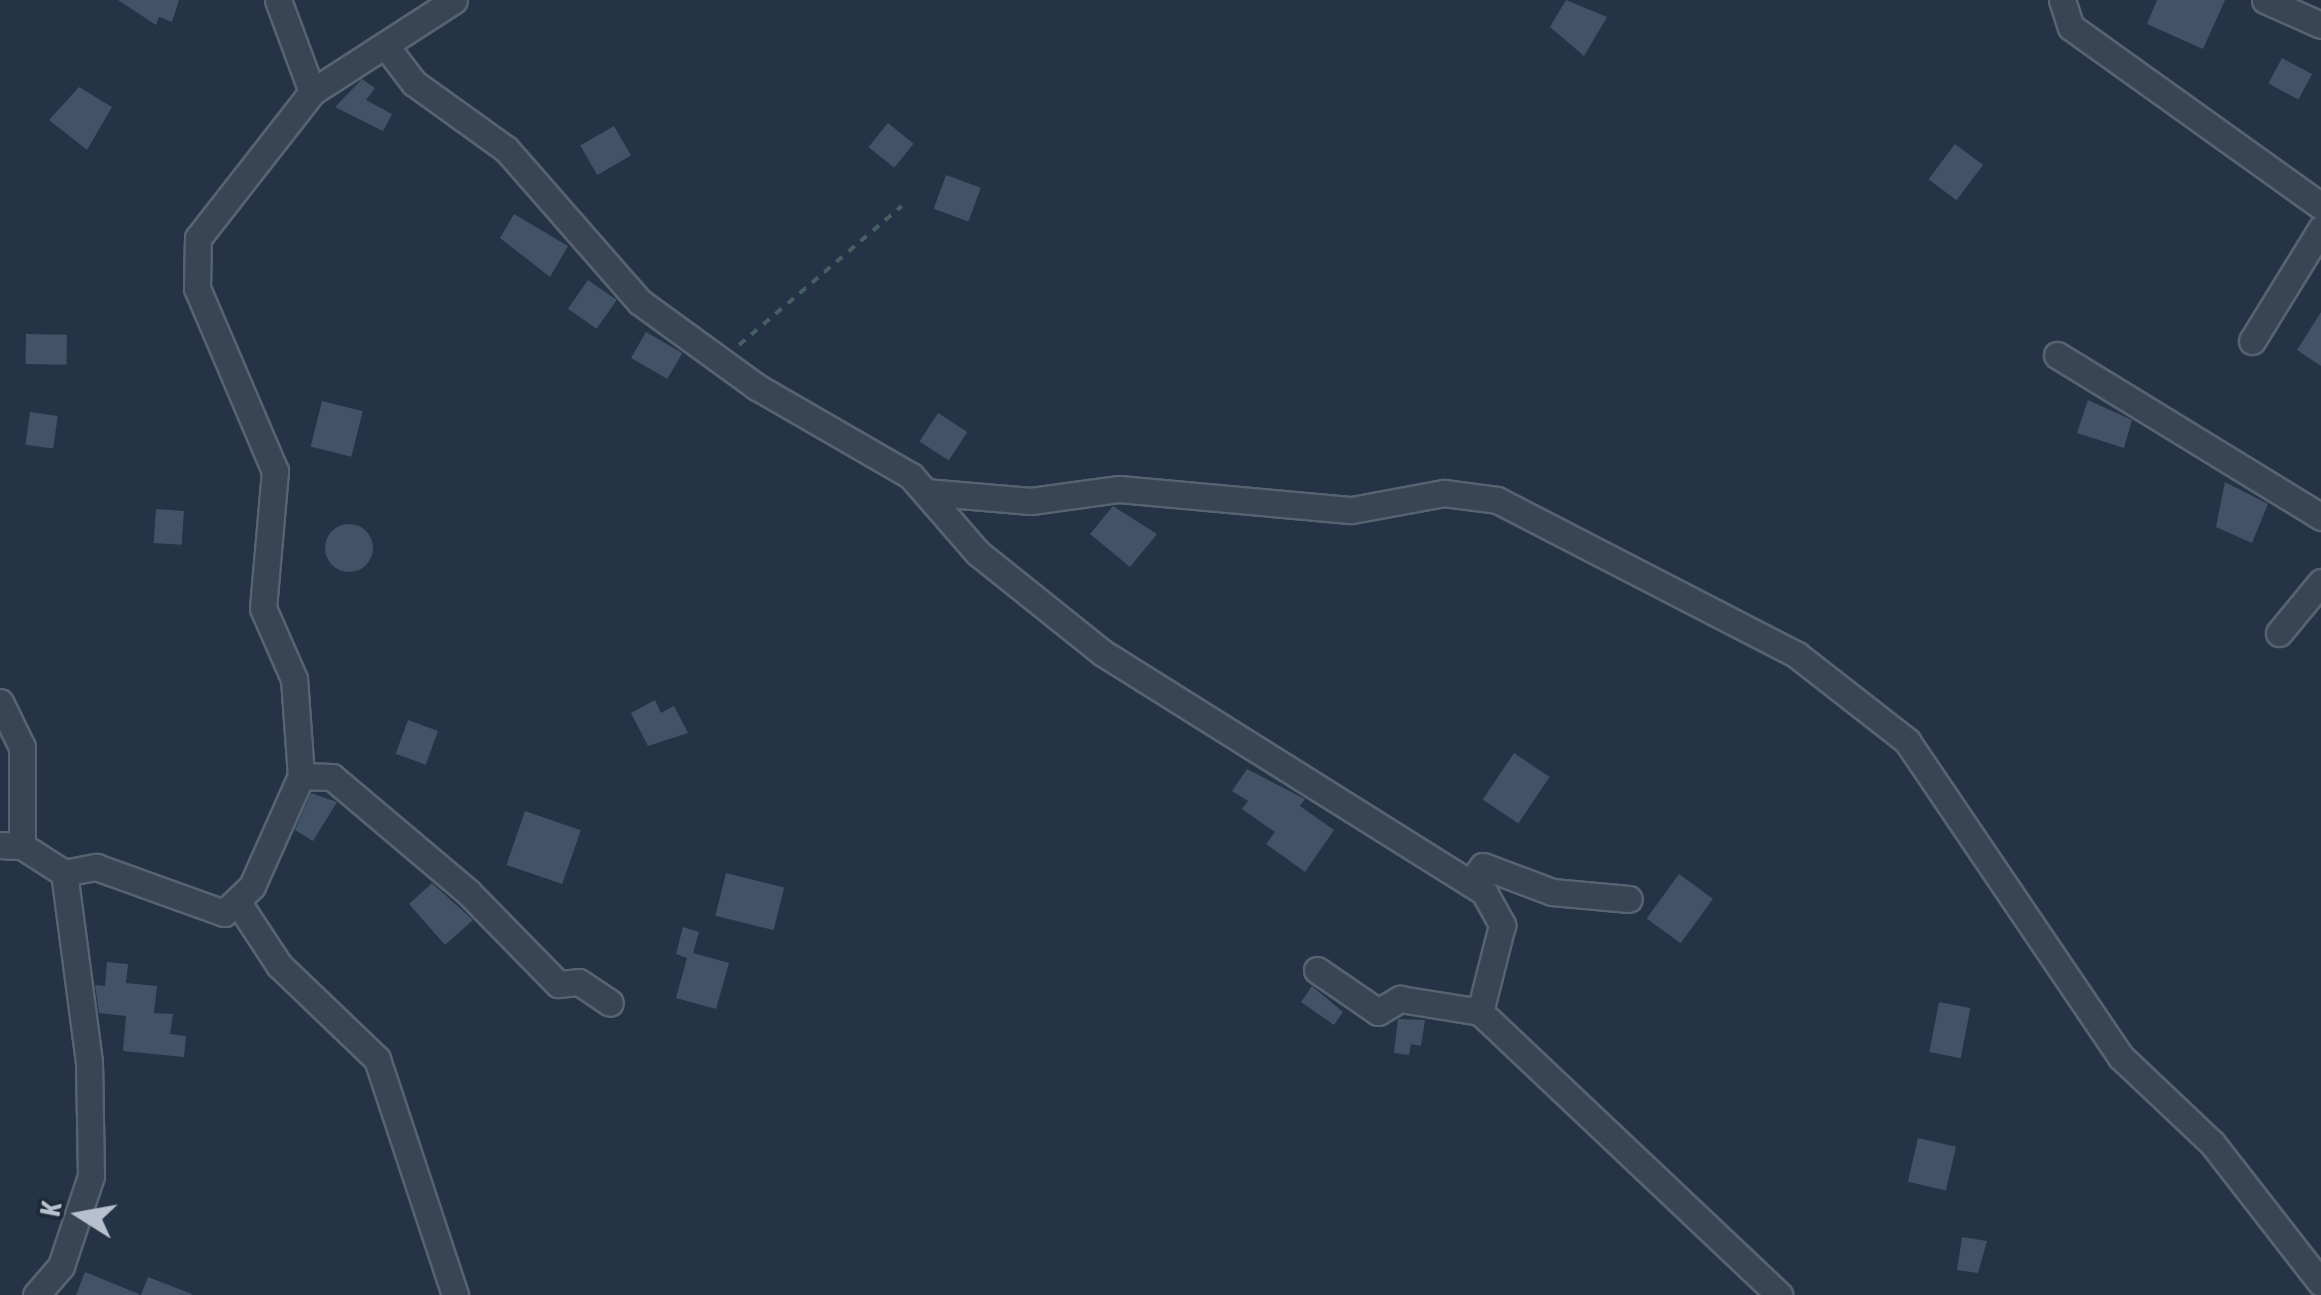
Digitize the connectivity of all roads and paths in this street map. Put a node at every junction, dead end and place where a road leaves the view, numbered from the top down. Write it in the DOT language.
graph roads {
  1 [pos="278,0"];
  2 [pos="454,0"];
  3 [pos="2062,0"];
  4 [pos="2268,1"];
  5 [pos="2321,25"];
  6 [pos="385,45"];
  7 [pos="312,92"];
  8 [pos="902,206"];
  9 [pos="2321,206"];
  10 [pos="2321,229"];
  11 [pos="2252,341"];
  12 [pos="2057,355"];
  13 [pos="720,361"];
  14 [pos="925,492"];
  15 [pos="2321,517"];
  16 [pos="2321,582"];
  17 [pos="2279,634"];
  18 [pos="0,702"];
  19 [pos="301,776"];
  20 [pos="11,846"];
  21 [pos="64,873"];
  22 [pos="1470,883"];
  23 [pos="1628,899"];
  24 [pos="237,900"];
  25 [pos="1317,970"];
  26 [pos="610,1003"];
  27 [pos="1480,1012"];
  28 [pos="2321,1283"];
  29 [pos="36,1295"];
  30 [pos="455,1295"];
  31 [pos="1779,1295"];
  1 -- 7 [label="street"];
  2 -- 6 [label="street"];
  3 -- 9 [label="street"];
  4 -- 5 [label="street"];
  6 -- 7 [label="street"];
  6 -- 13 [label="street"];
  7 -- 19 [label="street"];
  8 -- 13 [label="path"];
  10 -- 11 [label="street"];
  12 -- 15 [label="street"];
  13 -- 14 [label="street"];
  14 -- 22 [label="street"];
  14 -- 28 [label="street"];
  16 -- 17 [label="street"];
  18 -- 20 [label="street"];
  19 -- 24 [label="street"];
  19 -- 26 [label="street"];
  20 -- 21 [label="street"];
  21 -- 24 [label="street"];
  21 -- 29 [label="street"];
  22 -- 23 [label="street"];
  22 -- 27 [label="street"];
  24 -- 30 [label="street"];
  25 -- 27 [label="street"];
  27 -- 31 [label="street"];
}
